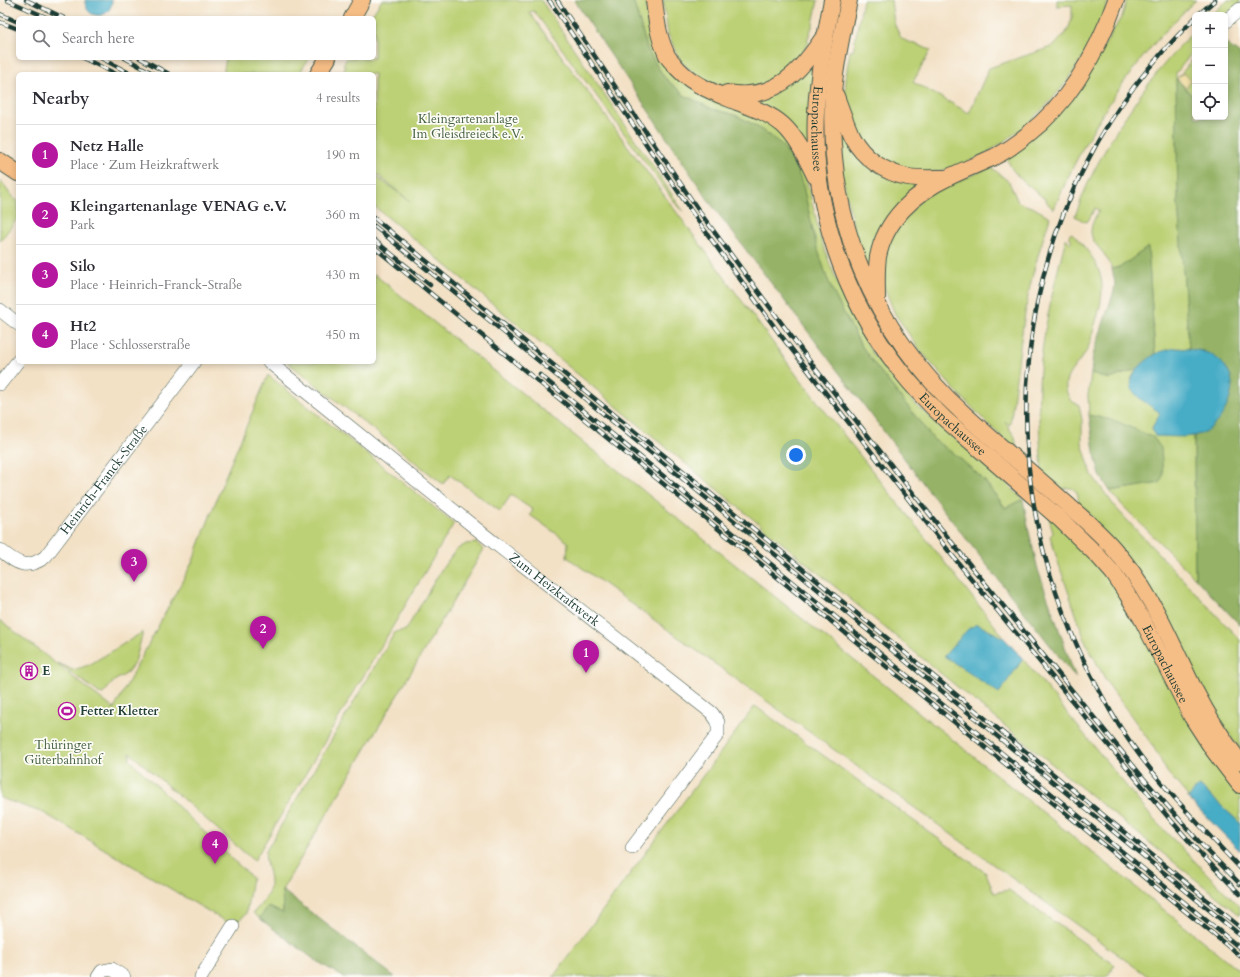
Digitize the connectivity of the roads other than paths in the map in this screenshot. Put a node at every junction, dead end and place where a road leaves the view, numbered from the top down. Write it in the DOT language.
graph roads {
  1 [pos="362,0"];
  2 [pos="654,0"];
  3 [pos="832,0"];
  4 [pos="849,0"];
  5 [pos="1116,0"];
  6 [pos="1240,9"];
  7 [pos="353,16"];
  8 [pos="1228,19"];
  9 [pos="825,35"];
  10 [pos="327,60"];
  11 [pos="319,72"];
  12 [pos="834,91"];
  13 [pos="716,92"];
  14 [pos="0,160"];
  15 [pos="16,172"];
  16 [pos="946,178"];
  17 [pos="821,191"];
  18 [pos="877,305"];
  19 [pos="0,310"];
  20 [pos="16,322"];
  21 [pos="16,364"];
  22 [pos="192,364"];
  23 [pos="271,364"];
  24 [pos="0,384"];
  25 [pos="0,550"];
  26 [pos="1240,762"];
  27 [pos="1240,785"];
  28 [pos="632,848"];
  29 [pos="233,926"];
  30 [pos="100,974"];
  31 [pos="124,977"];
  32 [pos="201,977"];
  1 -- 7 [label="main road"];
  2 -- 13 [label="main road"];
  3 -- 9 [label="main road, Europachaussee"];
  4 -- 12 [label="main road, Europachaussee"];
  5 -- 16 [label="main road"];
  6 -- 8 [label="street"];
  9 -- 13 [label="main road"];
  9 -- 17 [label="main road, Europachaussee"];
  10 -- 11 [label="main road"];
  12 -- 16 [label="main road"];
  12 -- 18 [label="main road, Europachaussee"];
  13 -- 17 [label="main road"];
  14 -- 15 [label="main road"];
  16 -- 18 [label="main road"];
  17 -- 27 [label="main road, Europachaussee"];
  18 -- 26 [label="main road, Europachaussee"];
  19 -- 20 [label="street"];
  21 -- 24 [label="street"];
  22 -- 25 [label="street, Heinrich-Franck-Straße"];
  23 -- 28 [label="street, Zum Heizkraftwerk"];
  29 -- 32 [label="street"];
  30 -- 31 [label="street"];
}
